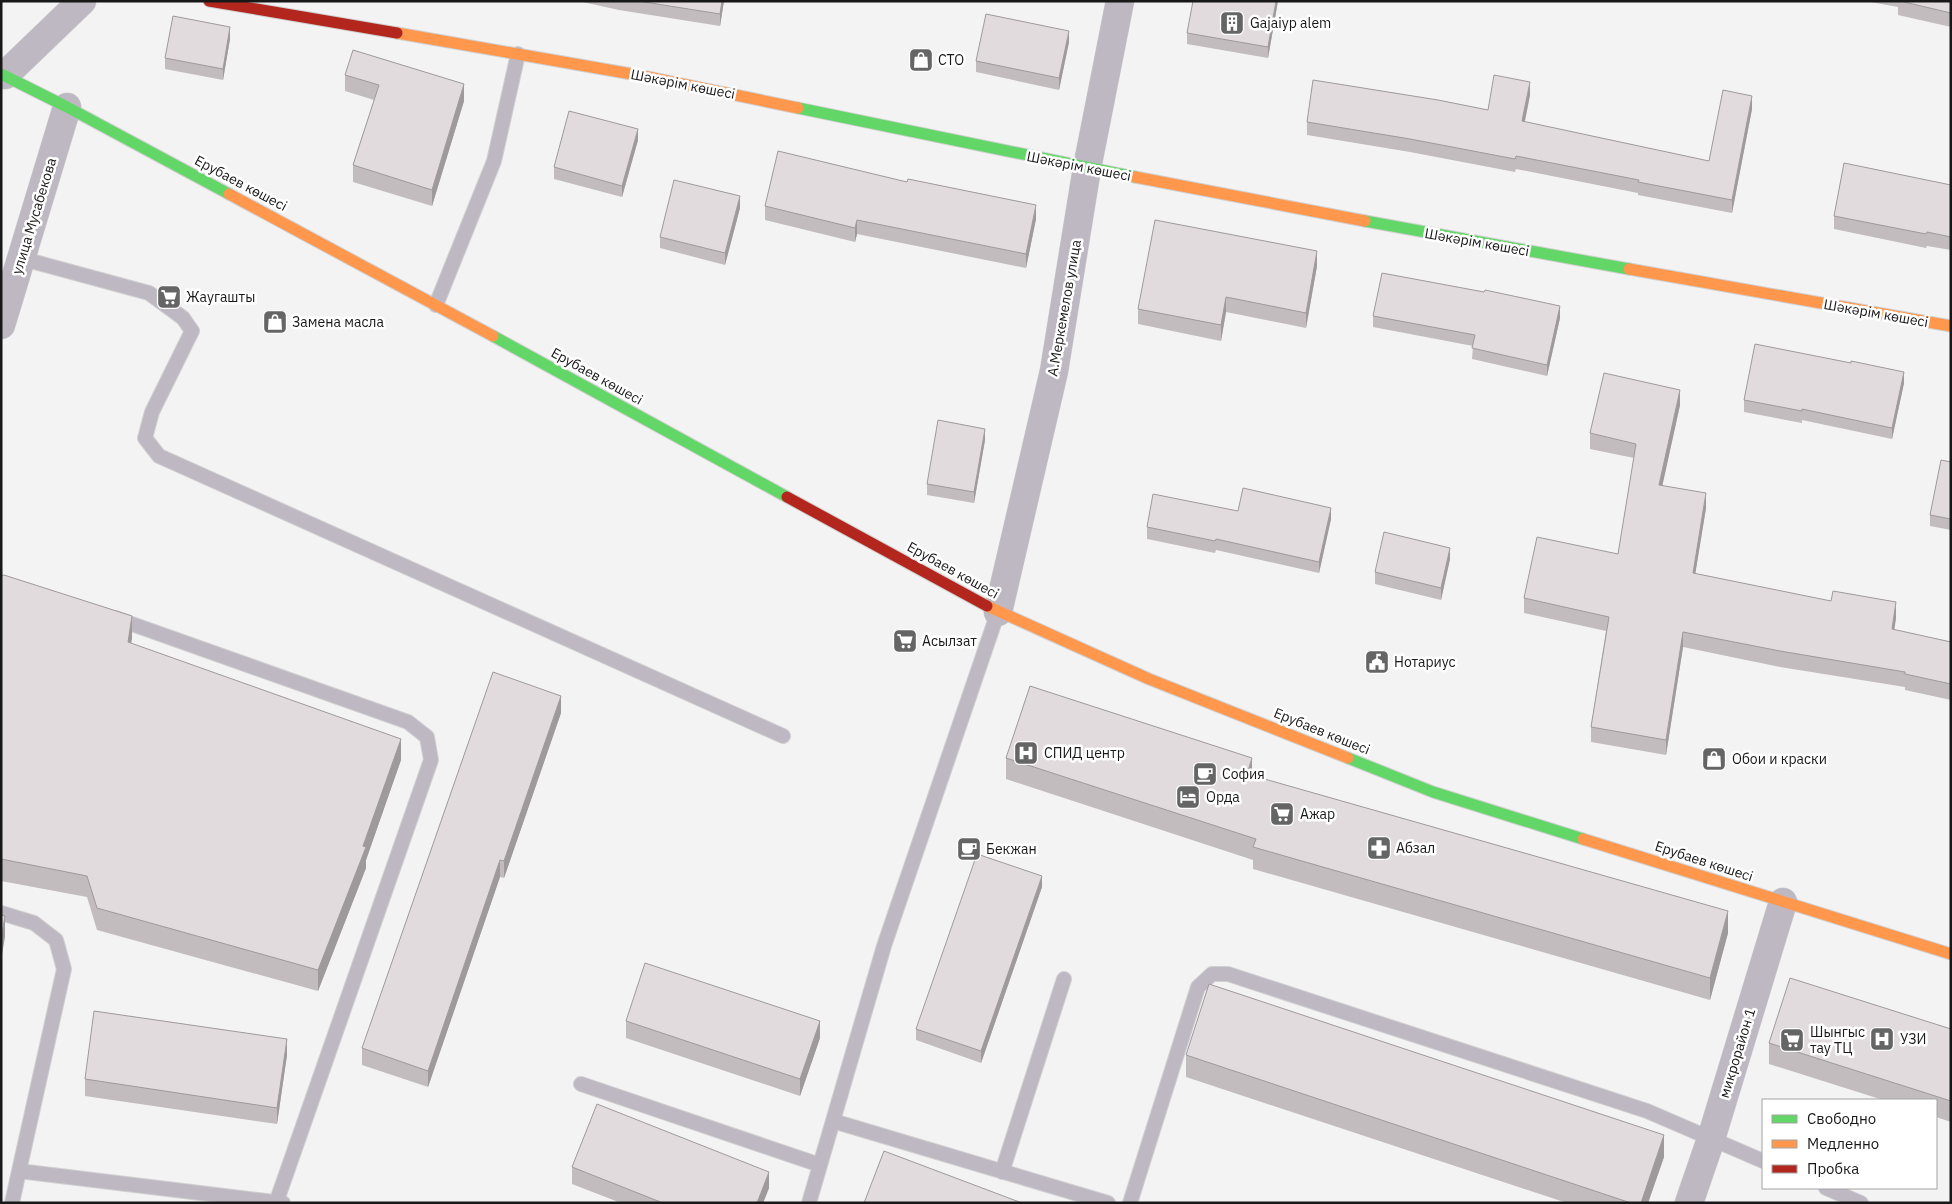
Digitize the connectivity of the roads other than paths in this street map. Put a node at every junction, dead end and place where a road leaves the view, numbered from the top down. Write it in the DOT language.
graph roads {
  1 [pos="82,1"];
  2 [pos="209,1"];
  3 [pos="1120,1"];
  4 [pos="518,54"];
  5 [pos="3,74"];
  6 [pos="67,107"];
  7 [pos="1087,168"];
  8 [pos="20,258"];
  9 [pos="436,305"];
  10 [pos="1,326"];
  11 [pos="1951,326"];
  12 [pos="998,612"];
  13 [pos="103,614"];
  14 [pos="783,736"];
  15 [pos="1784,902"];
  16 [pos="1,913"];
  17 [pos="1951,954"];
  18 [pos="1064,979"];
  19 [pos="581,1084"];
  20 [pos="833,1121"];
  21 [pos="1711,1138"];
  22 [pos="1762,1161"];
  23 [pos="820,1166"];
  24 [pos="19,1171"];
  25 [pos="1002,1172"];
  26 [pos="1828,1189"];
  27 [pos="278,1202"];
  28 [pos="12,1203"];
  29 [pos="809,1203"];
  30 [pos="1108,1203"];
  31 [pos="1130,1203"];
  32 [pos="1689,1203"];
  33 [pos="1861,1203"];
  1 -- 5 [label="street"];
  2 -- 4 [label="main road, Шәкәрім көшесі"];
  3 -- 7 [label="street, А.Меркемелов улица"];
  4 -- 7 [label="main road, Шәкәрім көшесі"];
  4 -- 9 [label="lane"];
  5 -- 6 [label="main road, Ерубаев көшесі"];
  6 -- 8 [label="street, улица Мусабекова"];
  6 -- 9 [label="main road, Ерубаев көшесі"];
  7 -- 11 [label="main road, Шәкәрім көшесі"];
  7 -- 12 [label="street, А.Меркемелов улица"];
  8 -- 10 [label="street, улица Мусабекова"];
  8 -- 14 [label="lane"];
  9 -- 12 [label="main road, Ерубаев көшесі"];
  12 -- 15 [label="main road, Ерубаев көшесі"];
  12 -- 20 [label="lane"];
  13 -- 27 [label="lane"];
  15 -- 17 [label="main road, Ерубаев көшесі"];
  15 -- 21 [label="street, микрорайон 1"];
  16 -- 24 [label="lane"];
  18 -- 25 [label="lane"];
  19 -- 23 [label="lane"];
  20 -- 23 [label="lane"];
  20 -- 25 [label="lane"];
  21 -- 22 [label="lane"];
  21 -- 31 [label="lane"];
  21 -- 32 [label="street, микрорайон 1"];
  23 -- 29 [label="lane"];
  24 -- 27 [label="lane"];
  24 -- 28 [label="lane"];
  25 -- 30 [label="lane"];
  26 -- 33 [label="lane"];
}
